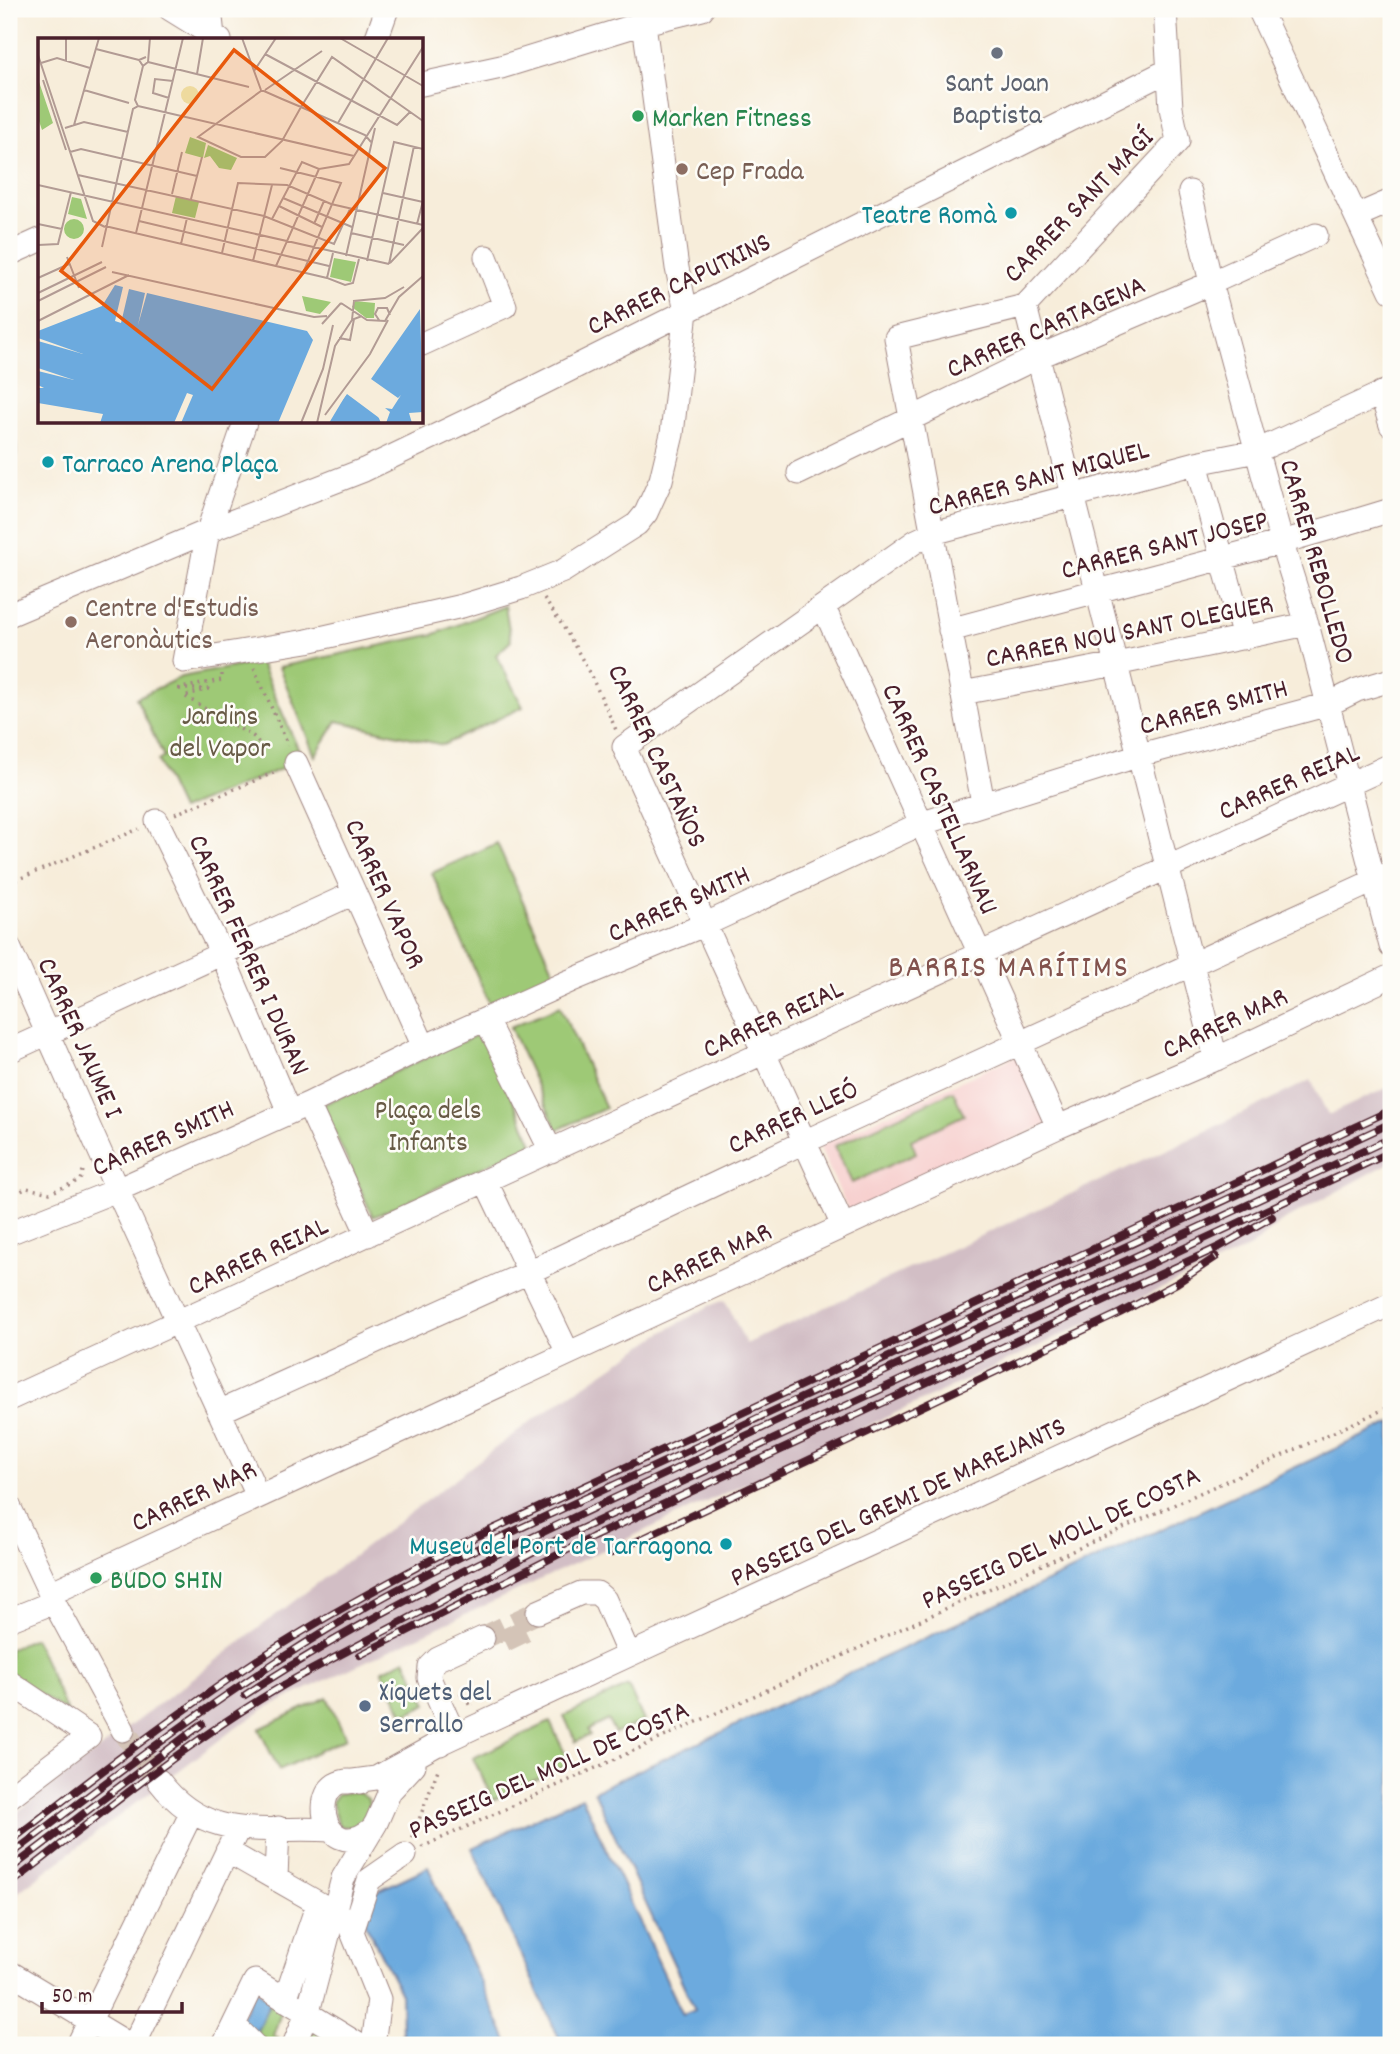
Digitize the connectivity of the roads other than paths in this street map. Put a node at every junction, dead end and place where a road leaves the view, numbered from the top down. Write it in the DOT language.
graph roads {
  1 [pos="170,9"];
  2 [pos="210,9"];
  3 [pos="387,9"];
  4 [pos="702,9"];
  5 [pos="1165,9"];
  6 [pos="1259,9"];
  7 [pos="643,16"];
  8 [pos="216,38"];
  9 [pos="377,38"];
  10 [pos="1167,71"];
  11 [pos="424,84"];
  12 [pos="1190,191"];
  13 [pos="1391,201"];
  14 [pos="1362,214"];
  15 [pos="1316,235"];
  16 [pos="38,241"];
  17 [pos="9,254"];
  18 [pos="486,257"];
  19 [pos="1211,283"];
  20 [pos="1391,291"];
  21 [pos="1025,306"];
  22 [pos="686,311"];
  23 [pos="424,343"];
  24 [pos="1038,357"];
  25 [pos="1386,391"];
  26 [pos="911,420"];
  27 [pos="248,424"];
  28 [pos="1391,425"];
  29 [pos="1257,451"];
  30 [pos="1196,463"];
  31 [pos="799,473"];
  32 [pos="1074,497"];
  33 [pos="1391,510"];
  34 [pos="208,531"];
  35 [pos="933,533"];
  36 [pos="1282,544"];
  37 [pos="1222,560"];
  38 [pos="1098,589"];
  39 [pos="824,608"];
  40 [pos="9,615"];
  41 [pos="1307,624"];
  42 [pos="950,631"];
  43 [pos="1244,638"];
  44 [pos="1116,664"];
  45 [pos="1391,680"];
  46 [pos="962,693"];
  47 [pos="1329,704"];
  48 [pos="624,747"];
  49 [pos="1140,755"];
  50 [pos="296,763"];
  51 [pos="1391,765"];
  52 [pos="1349,785"];
  53 [pos="983,803"];
  54 [pos="157,821"];
  55 [pos="920,824"];
  56 [pos="1167,867"];
  57 [pos="1382,877"];
  58 [pos="354,894"];
  59 [pos="704,925"];
  60 [pos="1391,946"];
  61 [pos="9,947"];
  62 [pos="222,954"];
  63 [pos="980,954"];
  64 [pos="1194,965"];
  65 [pos="1391,976"];
  66 [pos="486,1020"];
  67 [pos="48,1033"];
  68 [pos="1019,1043"];
  69 [pos="424,1047"];
  70 [pos="9,1051"];
  71 [pos="765,1054"];
  72 [pos="1216,1059"];
  73 [pos="299,1108"];
  74 [pos="1058,1127"];
  75 [pos="804,1142"];
  76 [pos="551,1152"];
  77 [pos="485,1182"];
  78 [pos="117,1190"];
  79 [pos="843,1226"];
  80 [pos="9,1233"];
  81 [pos="368,1235"];
  82 [pos="529,1272"];
  83 [pos="1391,1304"];
  84 [pos="178,1323"];
  85 [pos="568,1353"];
  86 [pos="9,1399"];
  87 [pos="219,1412"];
  88 [pos="258,1496"];
  89 [pos="9,1506"];
  90 [pos="52,1597"];
  91 [pos="538,1612"];
  92 [pos="9,1620"];
  93 [pos="483,1638"];
  94 [pos="629,1655"];
  95 [pos="9,1682"];
  96 [pos="123,1730"];
  97 [pos="435,1746"];
  98 [pos="159,1781"];
  99 [pos="346,1782"];
  100 [pos="9,1797"];
  101 [pos="325,1798"];
  102 [pos="192,1812"];
  103 [pos="375,1823"];
  104 [pos="286,1828"];
  105 [pos="238,1829"];
  106 [pos="334,1832"];
  107 [pos="228,1851"];
  108 [pos="405,1855"];
  109 [pos="276,1878"];
  110 [pos="343,1878"];
  111 [pos="326,1908"];
  112 [pos="355,1925"];
  113 [pos="10,1975"];
  114 [pos="285,2000"];
  115 [pos="306,2013"];
  116 [pos="89,2021"];
  117 [pos="229,2035"];
  118 [pos="78,2045"];
  119 [pos="132,2045"];
  120 [pos="254,2045"];
  121 [pos="294,2045"];
  122 [pos="359,2045"];
  123 [pos="373,2045"];
  1 -- 8 [label="street"];
  2 -- 8 [label="street"];
  3 -- 9 [label="street"];
  4 -- 7 [label="street"];
  5 -- 10 [label="street"];
  6 -- 14 [label="street"];
  7 -- 11 [label="street"];
  7 -- 22 [label="street"];
  10 -- 21 [label="street, CARRER SANT MAGÍ"];
  10 -- 22 [label="street, CARRER CAPUTXINS"];
  12 -- 19 [label="street, CARRER REBOLLEDO"];
  13 -- 14 [label="street"];
  14 -- 20 [label="street"];
  15 -- 19 [label="street, CARRER CARTAGENA"];
  16 -- 17 [label="street"];
  18 -- 23 [label="street"];
  19 -- 24 [label="street, CARRER CARTAGENA"];
  19 -- 29 [label="street, CARRER REBOLLEDO"];
  21 -- 24 [label="street"];
  21 -- 26 [label="street, CARRER SANT MAGÍ"];
  22 -- 34 [label="street, CARRER CAPUTXINS"];
  22 -- 34 [label="street"];
  24 -- 26 [label="street, CARRER CARTAGENA"];
  24 -- 32 [label="street"];
  25 -- 28 [label="street"];
  25 -- 29 [label="street, CARRER SANT MIQUEL"];
  26 -- 31 [label="street, CARRER CARTAGENA"];
  26 -- 35 [label="street"];
  27 -- 34 [label="street"];
  29 -- 30 [label="street, CARRER SANT MIQUEL"];
  29 -- 36 [label="street, CARRER REBOLLEDO"];
  30 -- 32 [label="street, CARRER SANT MIQUEL"];
  30 -- 37 [label="street"];
  32 -- 35 [label="street, CARRER SANT MIQUEL"];
  32 -- 38 [label="street"];
  33 -- 36 [label="street, CARRER SANT JOSEP"];
  34 -- 40 [label="street, CARRER CAPUTXINS"];
  35 -- 39 [label="street, CARRER SANT MIQUEL"];
  35 -- 42 [label="street"];
  36 -- 37 [label="street, CARRER SANT JOSEP"];
  36 -- 41 [label="street, CARRER REBOLLEDO"];
  37 -- 38 [label="street, CARRER SANT JOSEP"];
  37 -- 43 [label="street"];
  38 -- 42 [label="street, CARRER SANT JOSEP"];
  38 -- 44 [label="street"];
  39 -- 48 [label="street, CARRER SANT MIQUEL"];
  39 -- 55 [label="street, CARRER CASTELLARNAU"];
  41 -- 43 [label="street, CARRER NOU SANT OLEGUER"];
  41 -- 47 [label="street, CARRER REBOLLEDO"];
  42 -- 46 [label="street"];
  43 -- 44 [label="street, CARRER NOU SANT OLEGUER"];
  44 -- 46 [label="street, CARRER NOU SANT OLEGUER"];
  44 -- 49 [label="street"];
  45 -- 47 [label="street, CARRER SMITH"];
  46 -- 53 [label="street"];
  47 -- 49 [label="street, CARRER SMITH"];
  47 -- 52 [label="street, CARRER REBOLLEDO"];
  48 -- 59 [label="street, CARRER CASTAÑOS"];
  49 -- 53 [label="street, CARRER SMITH"];
  49 -- 56 [label="street"];
  50 -- 58 [label="street, CARRER VAPOR"];
  51 -- 52 [label="street, CARRER REIAL"];
  52 -- 56 [label="street, CARRER REIAL"];
  52 -- 57 [label="street, CARRER REBOLLEDO"];
  53 -- 55 [label="street, CARRER SMITH"];
  54 -- 62 [label="street, CARRER FERRER I DURAN"];
  55 -- 59 [label="street, CARRER SMITH"];
  55 -- 63 [label="street, CARRER CASTELLARNAU"];
  56 -- 63 [label="street, CARRER REIAL"];
  56 -- 64 [label="street"];
  57 -- 60 [label="street, CARRER REBOLLEDO"];
  57 -- 64 [label="street, CARRER LLEÓ"];
  58 -- 62 [label="street"];
  58 -- 69 [label="street, CARRER VAPOR"];
  59 -- 66 [label="street, CARRER SMITH"];
  59 -- 71 [label="street, CARRER CASTAÑOS"];
  61 -- 67 [label="street, CARRER JAUME I"];
  62 -- 67 [label="street"];
  62 -- 73 [label="street, CARRER FERRER I DURAN"];
  63 -- 68 [label="street, CARRER CASTELLARNAU"];
  63 -- 71 [label="street, CARRER REIAL"];
  64 -- 68 [label="street, CARRER LLEÓ"];
  64 -- 72 [label="street"];
  65 -- 72 [label="street, CARRER MAR"];
  66 -- 69 [label="street, CARRER SMITH"];
  66 -- 76 [label="street"];
  67 -- 70 [label="street"];
  67 -- 78 [label="street, CARRER JAUME I"];
  68 -- 74 [label="street, CARRER CASTELLARNAU"];
  68 -- 75 [label="street, CARRER LLEÓ"];
  69 -- 73 [label="street, CARRER SMITH"];
  71 -- 75 [label="street, CARRER CASTAÑOS"];
  71 -- 76 [label="street, CARRER REIAL"];
  72 -- 74 [label="street, CARRER MAR"];
  73 -- 78 [label="street, CARRER SMITH"];
  73 -- 81 [label="street"];
  74 -- 79 [label="street, CARRER MAR"];
  75 -- 79 [label="street, CARRER CASTAÑOS"];
  75 -- 82 [label="street, CARRER LLEÓ"];
  76 -- 77 [label="street, CARRER REIAL"];
  77 -- 81 [label="street, CARRER REIAL"];
  77 -- 82 [label="street"];
  78 -- 80 [label="street, CARRER SMITH"];
  78 -- 84 [label="street, CARRER JAUME I"];
  79 -- 85 [label="street, CARRER MAR"];
  81 -- 84 [label="street, CARRER REIAL"];
  82 -- 85 [label="street"];
  82 -- 87 [label="street, CARRER LLEÓ"];
  83 -- 94 [label="street, PASSEIG DEL GREMI DE MAREJANTS"];
  84 -- 86 [label="street, CARRER REIAL"];
  84 -- 87 [label="street, CARRER JAUME I"];
  85 -- 88 [label="street, CARRER MAR"];
  87 -- 88 [label="street, CARRER JAUME I"];
  88 -- 90 [label="street, CARRER MAR"];
  89 -- 90 [label="street"];
  90 -- 92 [label="street, CARRER MAR"];
  90 -- 96 [label="street"];
  91 -- 94 [label="street"];
  93 -- 97 [label="street"];
  94 -- 97 [label="street, PASSEIG DEL GREMI DE MAREJANTS"];
  95 -- 100 [label="street"];
  97 -- 99 [label="street, PASSEIG DEL GREMI DE MAREJANTS"];
  97 -- 103 [label="street, PASSEIG DEL GREMI DE MAREJANTS"];
  98 -- 102 [label="street"];
  99 -- 101 [label="street"];
  99 -- 103 [label="street"];
  101 -- 104 [label="street"];
  101 -- 106 [label="street"];
  102 -- 105 [label="street"];
  102 -- 116 [label="street"];
  103 -- 106 [label="street"];
  103 -- 110 [label="street, PASSEIG DEL GREMI DE MAREJANTS"];
  104 -- 105 [label="street"];
  104 -- 106 [label="street"];
  104 -- 109 [label="street"];
  105 -- 107 [label="street"];
  106 -- 110 [label="street"];
  107 -- 109 [label="street"];
  107 -- 119 [label="street"];
  108 -- 112 [label="street"];
  109 -- 111 [label="street"];
  110 -- 111 [label="street"];
  111 -- 112 [label="street"];
  111 -- 114 [label="street"];
  111 -- 115 [label="street"];
  112 -- 123 [label="street"];
  113 -- 116 [label="street"];
  114 -- 115 [label="street"];
  114 -- 117 [label="street"];
  115 -- 121 [label="street"];
  115 -- 122 [label="street"];
  116 -- 118 [label="street"];
  116 -- 119 [label="street"];
  117 -- 120 [label="street"];
}
